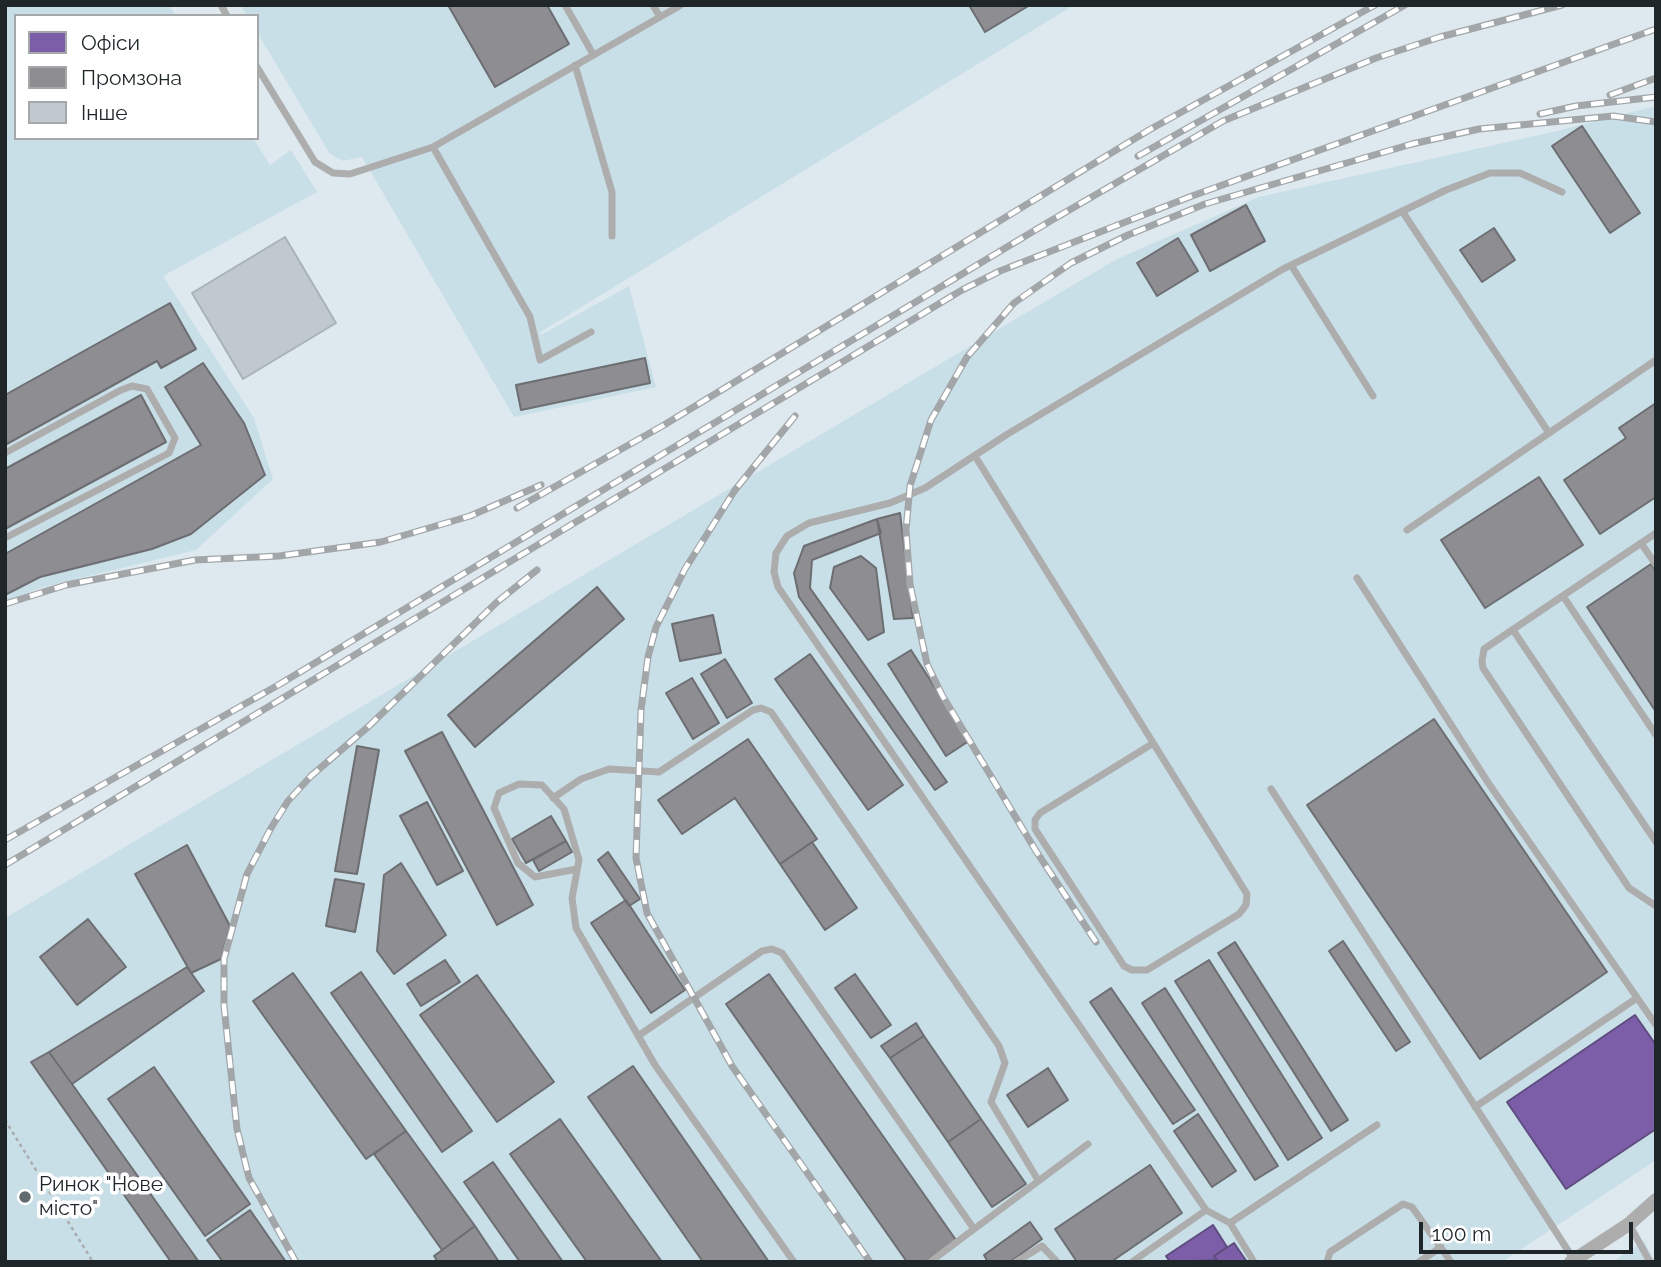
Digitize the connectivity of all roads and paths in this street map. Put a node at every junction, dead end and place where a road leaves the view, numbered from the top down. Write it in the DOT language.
graph roads {
  1 [pos="565,5"];
  2 [pos="653,5"];
  3 [pos="681,5"];
  4 [pos="660,17"];
  5 [pos="593,54"];
  6 [pos="575,65"];
  7 [pos="259,70"];
  8 [pos="433,147"];
  9 [pos="1562,192"];
  10 [pos="1402,211"];
  11 [pos="612,236"];
  12 [pos="1291,265"];
  13 [pos="591,332"];
  14 [pos="1656,360"];
  15 [pos="1373,396"];
  16 [pos="1549,433"];
  17 [pos="5,453"];
  18 [pos="975,456"];
  19 [pos="1407,530"];
  20 [pos="1656,533"];
  21 [pos="5,538"];
  22 [pos="1641,543"];
  23 [pos="1656,565"];
  24 [pos="1357,578"];
  25 [pos="1563,596"];
  26 [pos="1513,629"];
  27 [pos="1656,735"];
  28 [pos="1152,744"];
  29 [pos="1271,789"];
  30 [pos="553,797"];
  31 [pos="1656,842"];
  32 [pos="577,869"];
  33 [pos="1656,906"];
  34 [pos="1637,999"];
  35 [pos="1656,1025"];
  36 [pos="638,1036"];
  37 [pos="1475,1107"];
  38 [pos="5,1120"];
  39 [pos="1377,1125"];
  40 [pos="1088,1144"];
  41 [pos="1038,1180"];
  42 [pos="1656,1200"];
  43 [pos="1206,1210"];
  44 [pos="1230,1223"];
  45 [pos="1629,1224"];
  46 [pos="974,1229"];
  47 [pos="1441,1247"];
  48 [pos="1144,1252"];
  49 [pos="1573,1261"];
  50 [pos="93,1262"];
  51 [pos="794,1262"];
  52 [pos="930,1262"];
  53 [pos="1016,1262"];
  54 [pos="1057,1262"];
  55 [pos="1132,1262"];
  56 [pos="1150,1262"];
  57 [pos="1254,1262"];
  58 [pos="1327,1262"];
  59 [pos="1419,1262"];
  60 [pos="1451,1262"];
  61 [pos="1650,1262"];
  1 -- 5 [label="lane"];
  2 -- 4 [label="lane"];
  3 -- 4 [label="lane"];
  4 -- 5 [label="lane"];
  5 -- 6 [label="lane"];
  6 -- 8 [label="lane"];
  6 -- 11 [label="lane"];
  7 -- 8 [label="lane"];
  8 -- 13 [label="lane"];
  9 -- 10 [label="lane"];
  10 -- 12 [label="lane"];
  10 -- 16 [label="lane"];
  12 -- 15 [label="lane"];
  12 -- 18 [label="lane"];
  14 -- 16 [label="lane"];
  16 -- 19 [label="lane"];
  17 -- 21 [label="lane"];
  18 -- 28 [label="lane"];
  18 -- 43 [label="lane"];
  20 -- 22 [label="lane"];
  22 -- 23 [label="lane"];
  22 -- 25 [label="lane"];
  24 -- 34 [label="lane"];
  25 -- 26 [label="lane"];
  25 -- 27 [label="lane"];
  26 -- 31 [label="lane"];
  26 -- 33 [label="lane"];
  28 -- 28 [label="lane"];
  29 -- 37 [label="lane"];
  30 -- 32 [label="lane"];
  30 -- 32 [label="lane"];
  30 -- 41 [label="lane"];
  32 -- 36 [label="lane"];
  34 -- 35 [label="lane"];
  34 -- 37 [label="lane"];
  36 -- 46 [label="lane"];
  36 -- 51 [label="lane"];
  37 -- 49 [label="lane"];
  38 -- 50 [label="path"];
  39 -- 44 [label="lane"];
  40 -- 41 [label="lane"];
  41 -- 46 [label="lane"];
  42 -- 45 [label="street"];
  43 -- 44 [label="lane"];
  43 -- 48 [label="lane"];
  44 -- 57 [label="lane"];
  45 -- 49 [label="street"];
  45 -- 61 [label="lane"];
  46 -- 52 [label="lane"];
  47 -- 58 [label="lane"];
  47 -- 59 [label="lane"];
  47 -- 60 [label="lane"];
  48 -- 55 [label="lane"];
  48 -- 56 [label="lane"];
  53 -- 54 [label="lane"];
}
